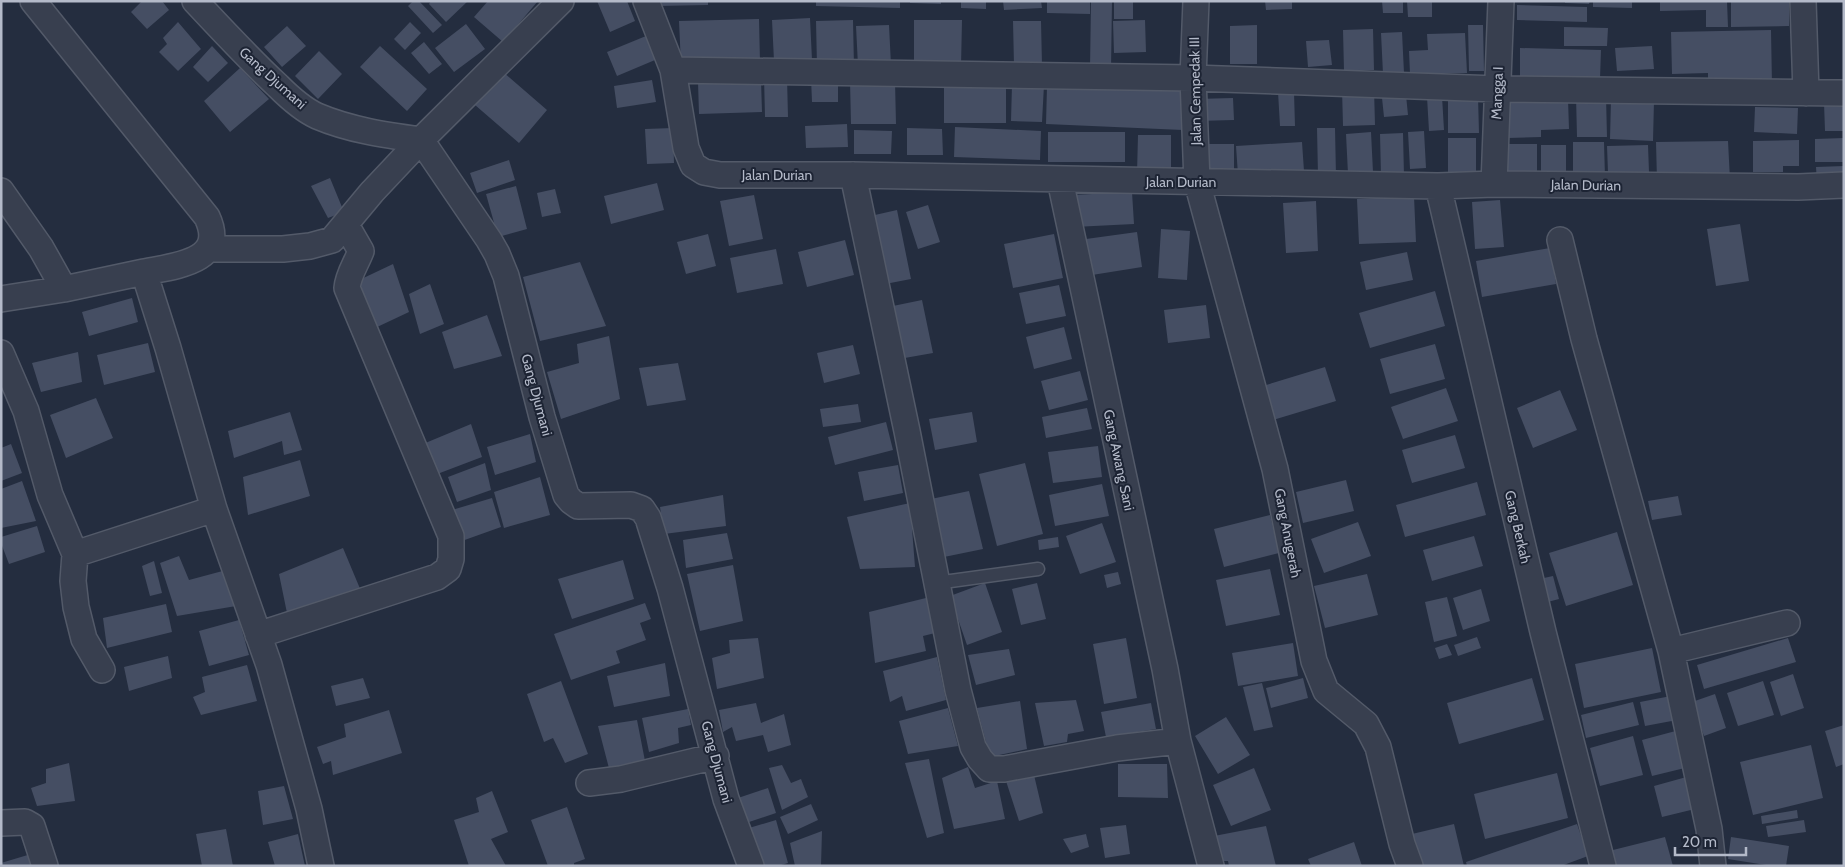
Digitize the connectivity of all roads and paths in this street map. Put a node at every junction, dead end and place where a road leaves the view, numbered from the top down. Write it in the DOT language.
graph roads {
  1 [pos="33,1"];
  2 [pos="195,1"];
  3 [pos="646,1"];
  4 [pos="1196,1"];
  5 [pos="1501,1"];
  6 [pos="1803,1"];
  7 [pos="556,3"];
  8 [pos="673,70"];
  9 [pos="1193,78"];
  10 [pos="1497,89"];
  11 [pos="1806,93"];
  12 [pos="1844,93"];
  13 [pos="421,140"];
  14 [pos="853,175"];
  15 [pos="1060,180"];
  16 [pos="1197,182"];
  17 [pos="1494,184"];
  18 [pos="1844,185"];
  19 [pos="1438,186"];
  20 [pos="1,191"];
  21 [pos="346,225"];
  22 [pos="1560,240"];
  23 [pos="208,249"];
  24 [pos="144,272"];
  25 [pos="64,289"];
  26 [pos="1,298"];
  27 [pos="1,353"];
  28 [pos="214,509"];
  29 [pos="74,554"];
  30 [pos="1038,569"];
  31 [pos="936,583"];
  32 [pos="1787,623"];
  33 [pos="258,635"];
  34 [pos="1671,652"];
  35 [pos="102,670"];
  36 [pos="1178,741"];
  37 [pos="716,756"];
  38 [pos="589,783"];
  39 [pos="1,823"];
  40 [pos="45,866"];
  41 [pos="321,866"];
  42 [pos="751,866"];
  43 [pos="1211,866"];
  44 [pos="1410,866"];
  45 [pos="1603,866"];
  46 [pos="1713,866"];
  1 -- 23 [label="street"];
  2 -- 13 [label="street, Gang Djumani"];
  3 -- 8 [label="street, Jalan Durian"];
  4 -- 9 [label="street, Jalan Cempedak III"];
  5 -- 10 [label="street, Mangga I"];
  6 -- 11 [label="street"];
  7 -- 13 [label="street"];
  8 -- 9 [label="street"];
  8 -- 14 [label="street, Jalan Durian"];
  9 -- 10 [label="street"];
  9 -- 16 [label="street, Jalan Cempedak III"];
  10 -- 11 [label="street"];
  10 -- 17 [label="street, Mangga I"];
  11 -- 12 [label="street"];
  13 -- 21 [label="street"];
  13 -- 37 [label="street, Gang Djumani"];
  14 -- 15 [label="street, Jalan Durian"];
  14 -- 31 [label="street"];
  15 -- 16 [label="street, Jalan Durian"];
  15 -- 36 [label="street, Gang Awang Sani"];
  16 -- 19 [label="street, Jalan Durian"];
  16 -- 44 [label="street, Gang Anugerah"];
  17 -- 18 [label="street, Jalan Durian"];
  17 -- 19 [label="street, Jalan Durian"];
  19 -- 45 [label="street, Gang Berkah"];
  20 -- 25 [label="street"];
  21 -- 23 [label="street"];
  21 -- 33 [label="street"];
  22 -- 34 [label="street"];
  23 -- 24 [label="street"];
  24 -- 25 [label="street"];
  24 -- 28 [label="street"];
  25 -- 26 [label="street"];
  27 -- 29 [label="street"];
  28 -- 29 [label="street"];
  28 -- 33 [label="street"];
  29 -- 35 [label="street"];
  30 -- 31 [label="lane"];
  31 -- 36 [label="street"];
  32 -- 34 [label="street"];
  33 -- 41 [label="street"];
  34 -- 46 [label="street"];
  36 -- 43 [label="street, Gang Awang Sani"];
  37 -- 38 [label="street"];
  37 -- 42 [label="street, Gang Djumani"];
  39 -- 40 [label="street"];
}
